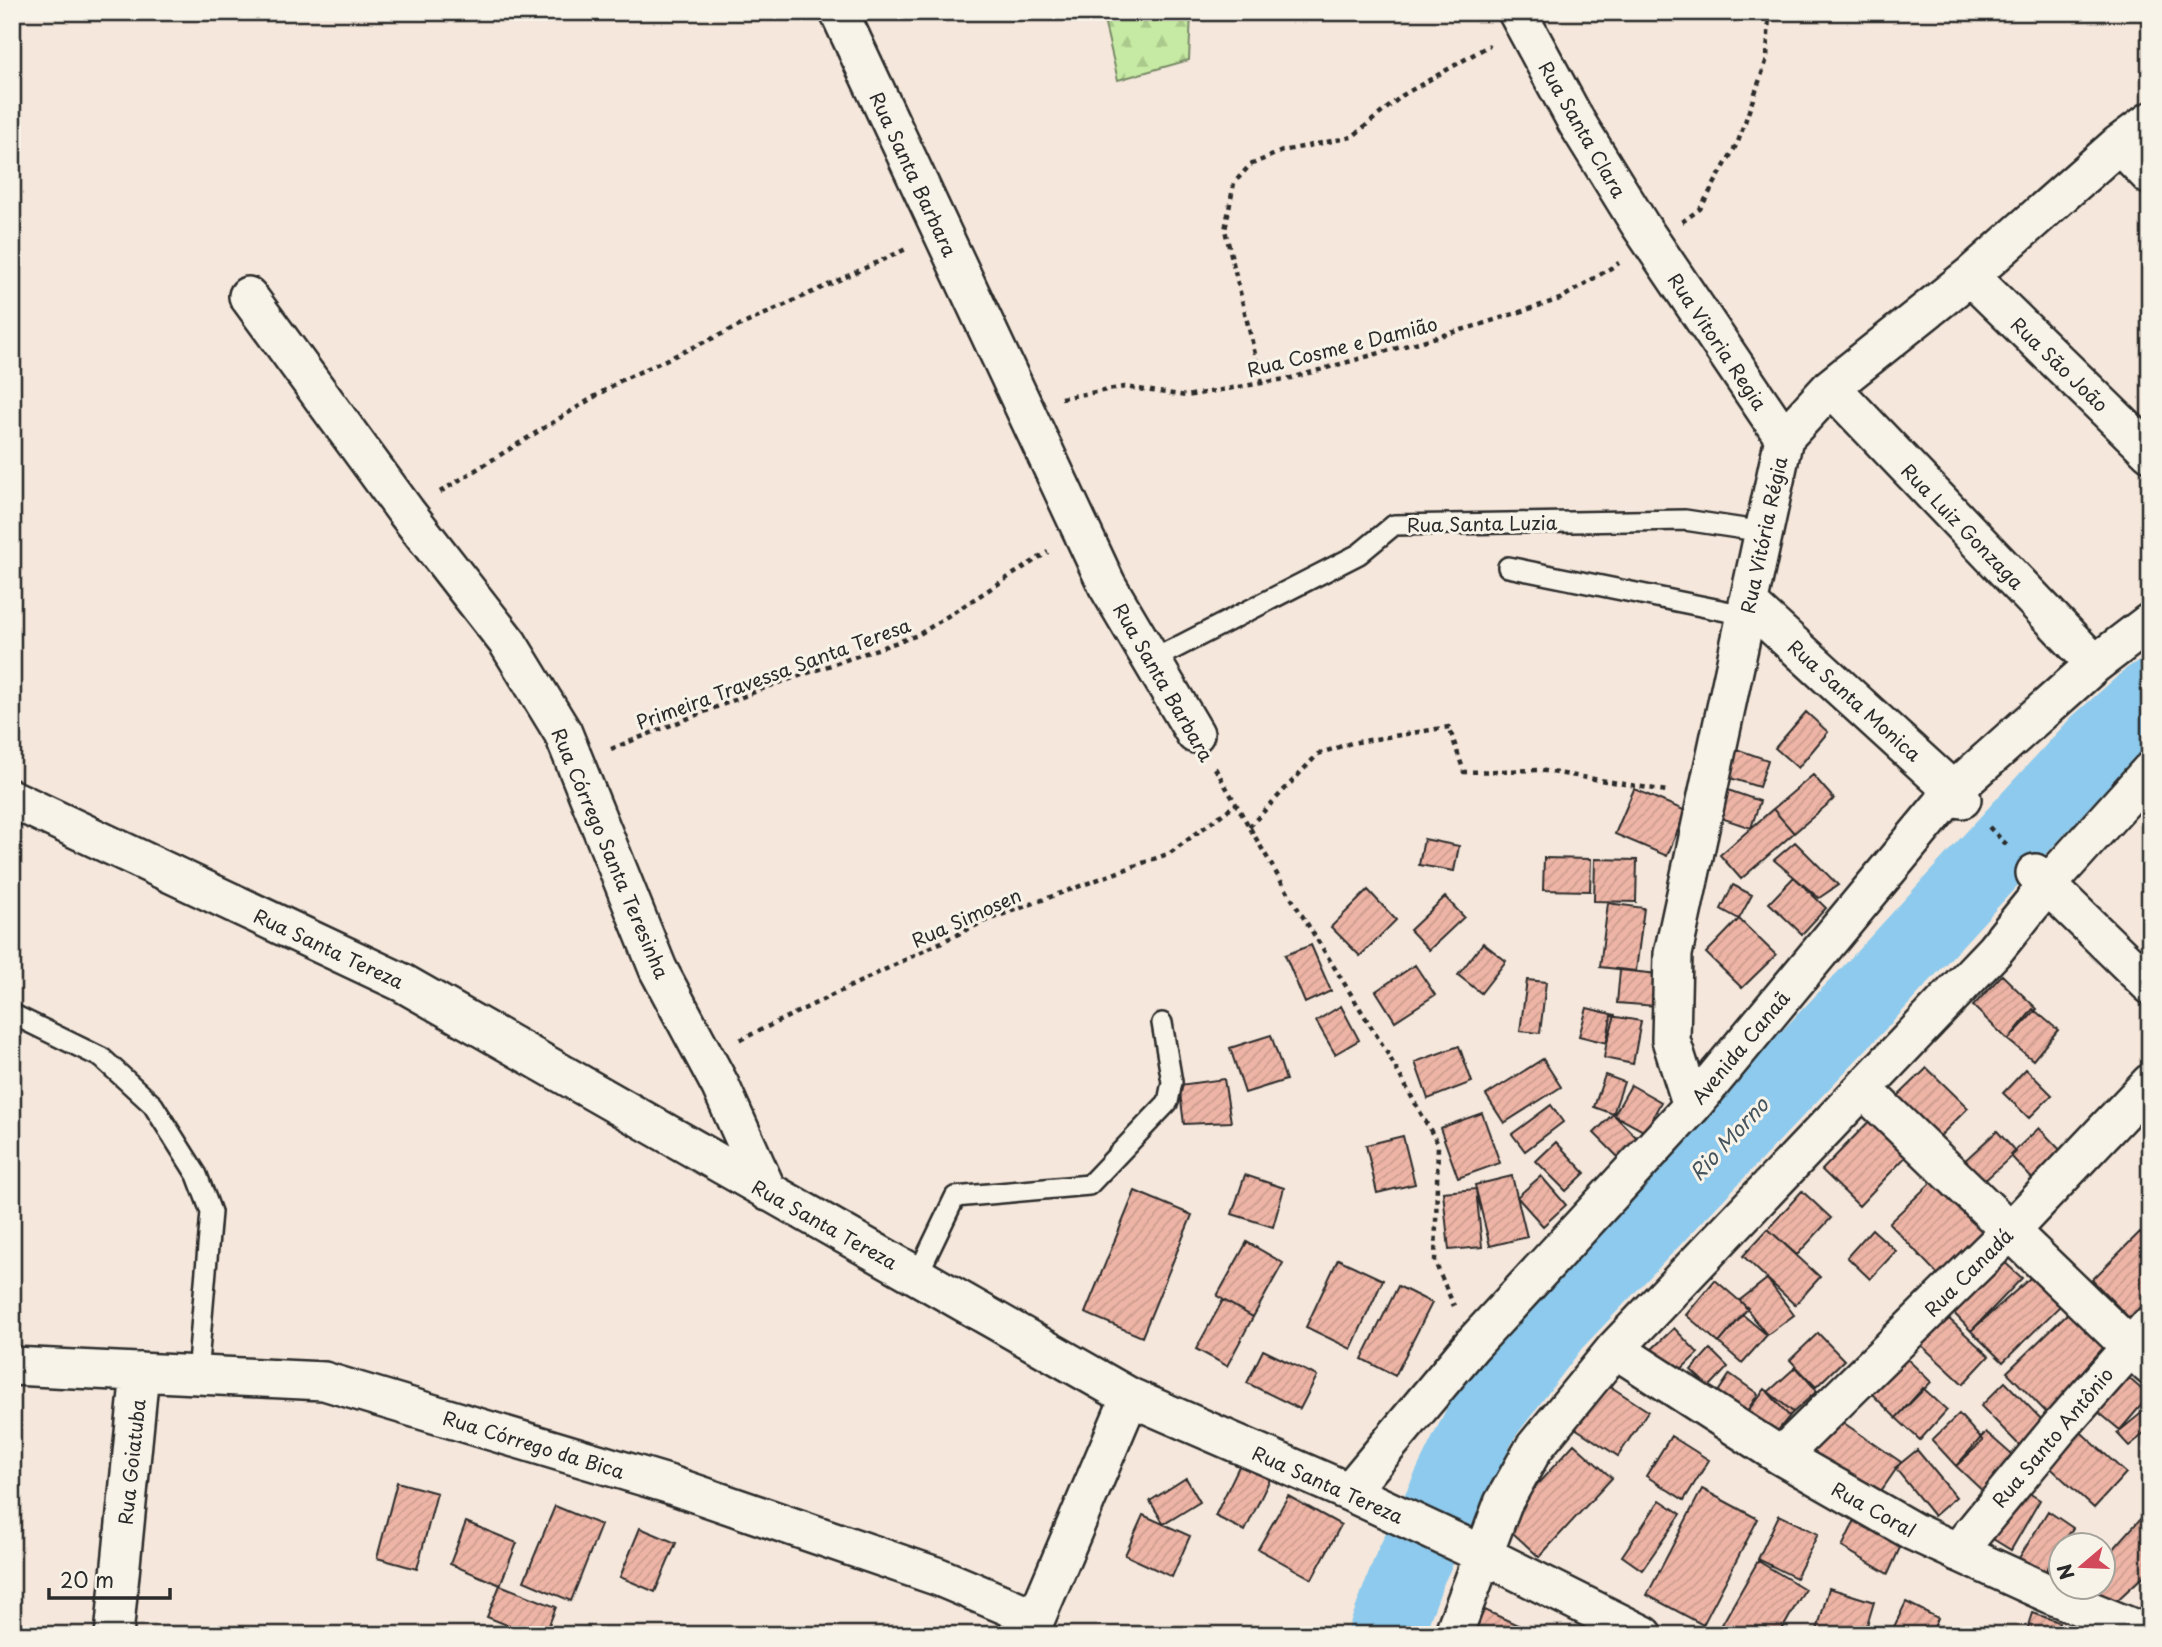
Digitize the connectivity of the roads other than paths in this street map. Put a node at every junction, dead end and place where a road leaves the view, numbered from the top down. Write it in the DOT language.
graph roads {
  1 [pos="839,12"];
  2 [pos="1520,19"];
  3 [pos="2150,121"];
  4 [pos="2119,144"];
  5 [pos="2150,176"];
  6 [pos="1651,244"];
  7 [pos="1970,276"];
  8 [pos="248,296"];
  9 [pos="1831,387"];
  10 [pos="1784,438"];
  11 [pos="2150,452"];
  12 [pos="1764,532"];
  13 [pos="1508,567"];
  14 [pos="1747,609"];
  15 [pos="2150,622"];
  16 [pos="1152,660"];
  17 [pos="2095,664"];
  18 [pos="1195,734"];
  19 [pos="2150,771"];
  20 [pos="1958,795"];
  21 [pos="12,799"];
  22 [pos="2041,879"];
  23 [pos="2150,985"];
  24 [pos="12,1014"];
  25 [pos="1162,1023"];
  26 [pos="2150,1083"];
  27 [pos="1863,1089"];
  28 [pos="1692,1106"];
  29 [pos="768,1192"];
  30 [pos="2009,1232"];
  31 [pos="917,1276"];
  32 [pos="2143,1346"];
  33 [pos="1615,1349"];
  34 [pos="12,1366"];
  35 [pos="140,1372"];
  36 [pos="197,1375"];
  37 [pos="1130,1397"];
  38 [pos="1780,1456"];
  39 [pos="1354,1495"];
  40 [pos="1472,1550"];
  41 [pos="1957,1552"];
  42 [pos="1032,1626"];
  43 [pos="114,1635"];
  44 [pos="1453,1635"];
  45 [pos="1644,1635"];
  46 [pos="2150,1635"];
  1 -- 16 [label="street, Rua Santa Barbara"];
  2 -- 6 [label="street, Rua Santa Clara"];
  3 -- 4 [label="street, Rua Vitória Régia"];
  4 -- 5 [label="street"];
  4 -- 7 [label="street, Rua Vitória Régia"];
  6 -- 10 [label="street, Rua Vitoria Regia"];
  7 -- 9 [label="street, Rua Vitória Régia"];
  7 -- 11 [label="street, Rua São João"];
  8 -- 29 [label="street, Rua Córrego Santa Teresinha"];
  9 -- 10 [label="street, Rua Vitória Régia"];
  9 -- 17 [label="street, Rua Luiz Gonzaga"];
  10 -- 12 [label="street, Rua Vitória Régia"];
  12 -- 14 [label="street, Rua Vitória Régia"];
  12 -- 16 [label="lane, Rua Santa Luzia"];
  13 -- 14 [label="lane"];
  14 -- 20 [label="street, Rua Santa Monica"];
  14 -- 28 [label="street, Rua Vitória Régia"];
  15 -- 17 [label="street, Avenida Canaã"];
  16 -- 18 [label="street, Rua Santa Barbara"];
  17 -- 20 [label="street, Avenida Canaã"];
  19 -- 22 [label="street"];
  20 -- 28 [label="street, Avenida Canaã"];
  21 -- 29 [label="street, Rua Santa Tereza"];
  22 -- 23 [label="street"];
  22 -- 27 [label="street"];
  24 -- 36 [label="lane"];
  25 -- 31 [label="lane"];
  26 -- 30 [label="street, Rua Canadá"];
  27 -- 30 [label="street"];
  27 -- 33 [label="street"];
  28 -- 39 [label="street, Avenida Canaã"];
  29 -- 31 [label="street, Rua Santa Tereza"];
  30 -- 32 [label="street"];
  30 -- 38 [label="street, Rua Canadá"];
  31 -- 37 [label="street, Rua Santa Tereza"];
  32 -- 41 [label="street, Rua Santo Antônio"];
  33 -- 38 [label="street, Rua Coral"];
  33 -- 40 [label="street"];
  34 -- 35 [label="street, Rua Córrego da Bica"];
  35 -- 36 [label="street, Rua Córrego da Bica"];
  35 -- 43 [label="street, Rua Goiatuba"];
  36 -- 42 [label="street, Rua Córrego da Bica"];
  37 -- 39 [label="street, Rua Santa Tereza"];
  37 -- 42 [label="street"];
  38 -- 41 [label="street, Rua Coral"];
  39 -- 40 [label="street, Rua Santa Tereza"];
  40 -- 44 [label="street"];
  40 -- 45 [label="street, Rua Santa Tereza"];
  41 -- 46 [label="street, Rua Coral"];
}
